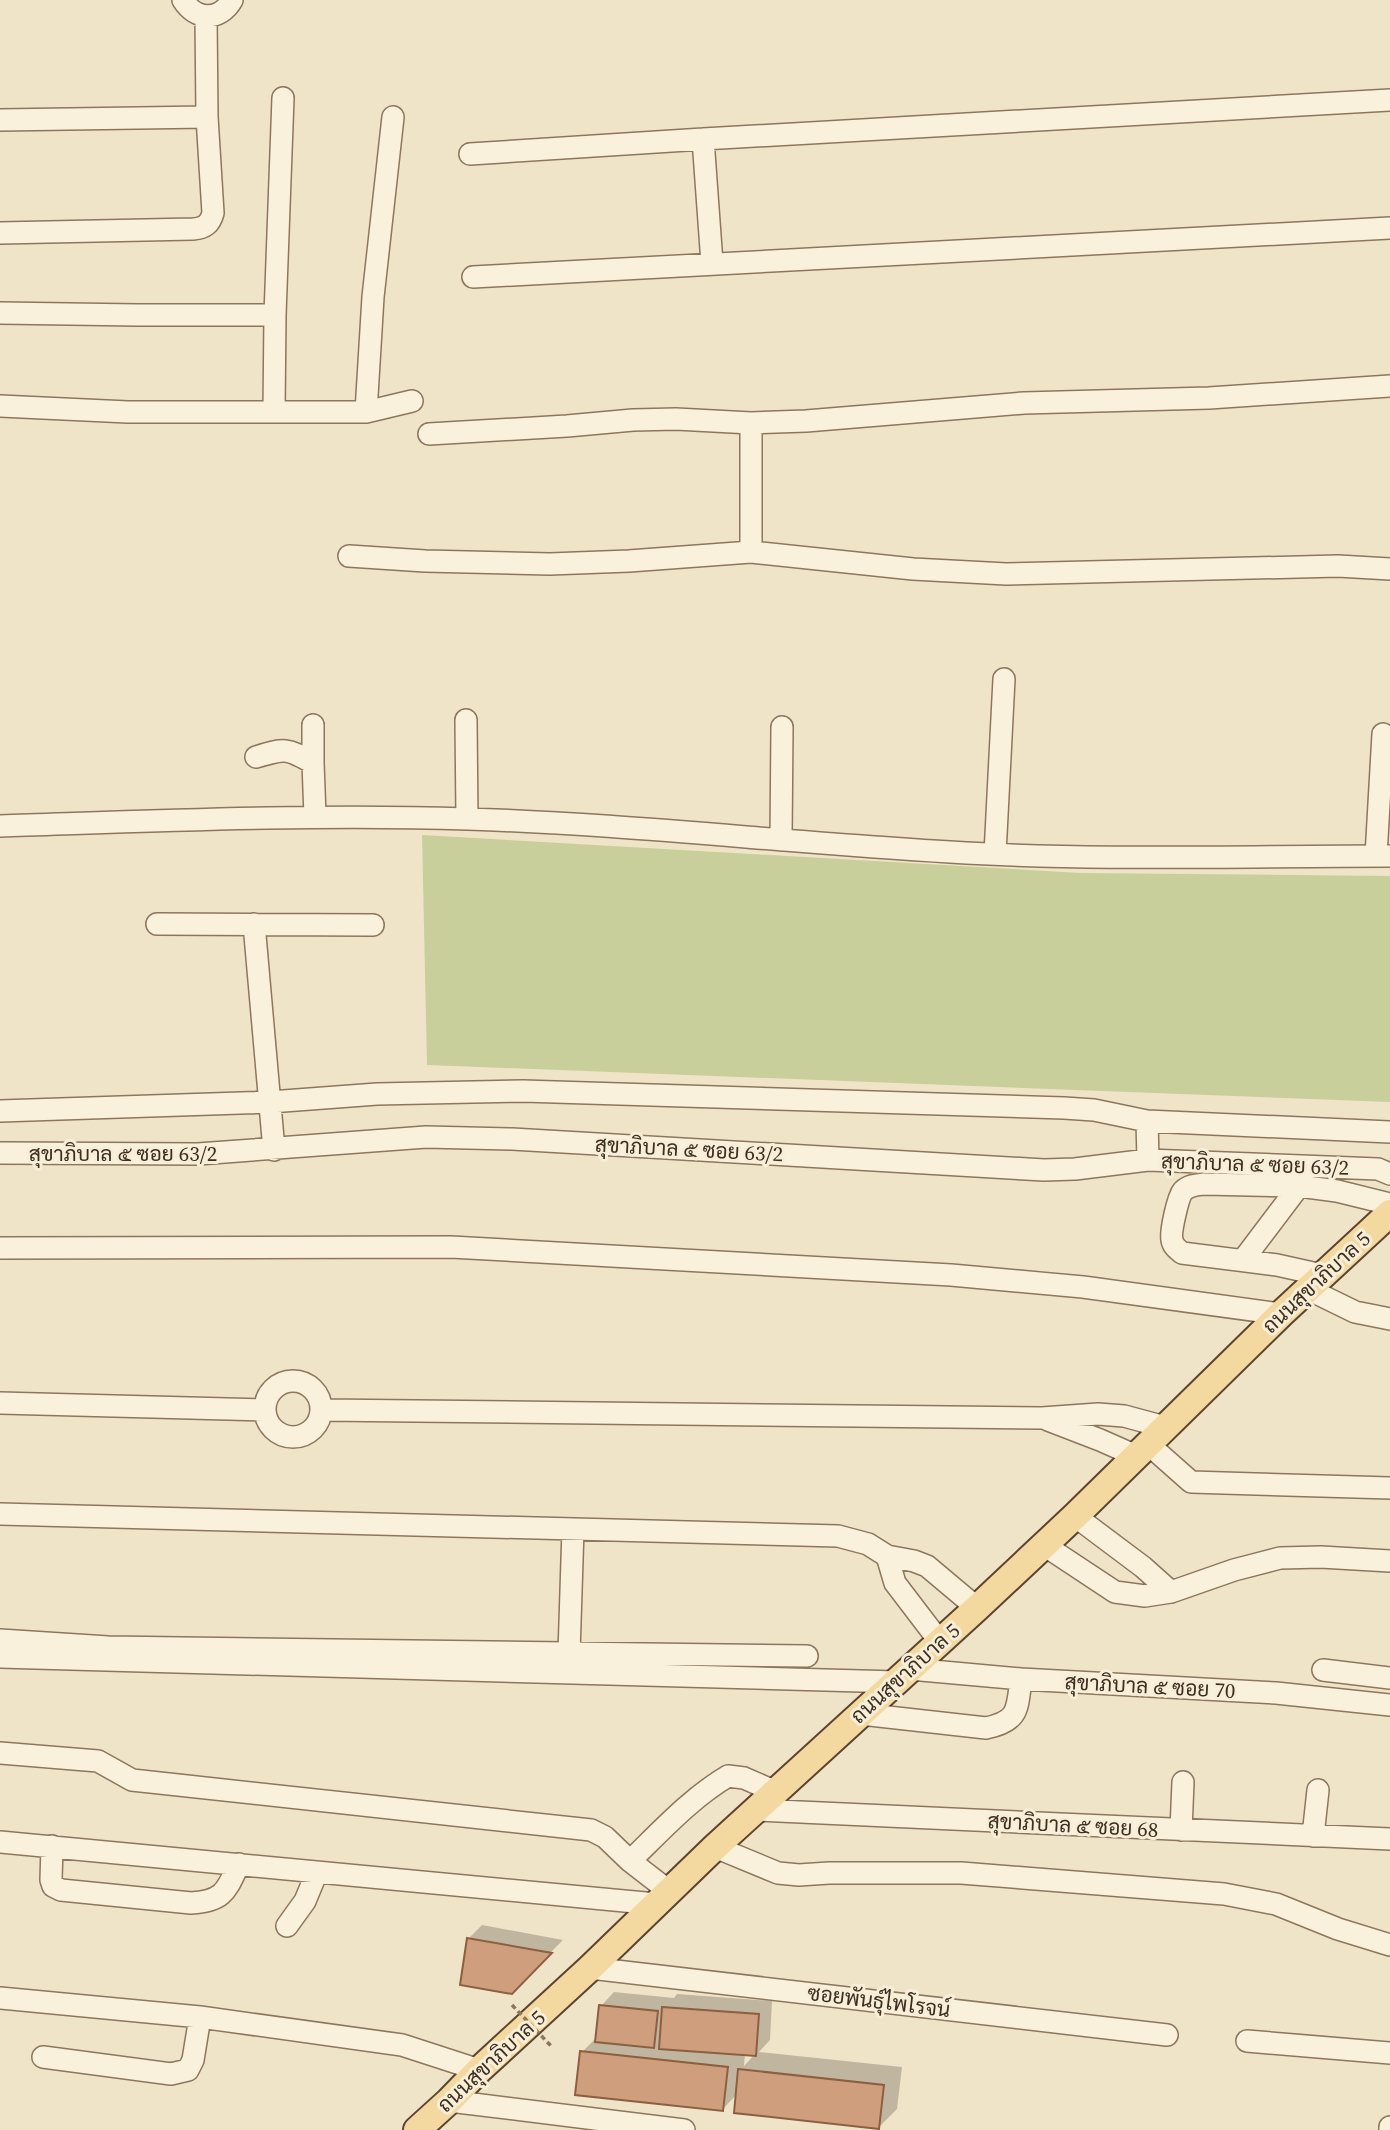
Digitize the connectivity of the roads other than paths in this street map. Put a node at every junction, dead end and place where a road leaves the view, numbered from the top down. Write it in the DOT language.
graph roads {
  1 [pos="183,0"];
  2 [pos="232,0"];
  3 [pos="206,17"];
  4 [pos="283,98"];
  5 [pos="1390,100"];
  6 [pos="207,117"];
  7 [pos="393,117"];
  8 [pos="0,120"];
  9 [pos="703,139"];
  10 [pos="470,154"];
  11 [pos="1390,228"];
  12 [pos="0,233"];
  13 [pos="712,263"];
  14 [pos="473,277"];
  15 [pos="0,313"];
  16 [pos="275,315"];
  17 [pos="1390,386"];
  18 [pos="412,401"];
  19 [pos="0,406"];
  20 [pos="274,411"];
  21 [pos="366,412"];
  22 [pos="751,423"];
  23 [pos="429,434"];
  24 [pos="751,552"];
  25 [pos="349,556"];
  26 [pos="1390,569"];
  27 [pos="1004,679"];
  28 [pos="466,720"];
  29 [pos="313,725"];
  30 [pos="782,727"];
  31 [pos="1383,734"];
  32 [pos="257,757"];
  33 [pos="313,763"];
  34 [pos="315,816"];
  35 [pos="467,819"];
  36 [pos="0,826"];
  37 [pos="781,840"];
  38 [pos="996,854"];
  39 [pos="1383,856"];
  40 [pos="157,924"];
  41 [pos="254,924"];
  42 [pos="373,925"];
  43 [pos="270,1102"];
  44 [pos="0,1111"];
  45 [pos="1147,1121"];
  46 [pos="1390,1132"];
  47 [pos="274,1150"];
  48 [pos="0,1153"];
  49 [pos="1149,1160"];
  50 [pos="1386,1166"];
  51 [pos="1299,1186"];
  52 [pos="1388,1218"];
  53 [pos="0,1248"];
  54 [pos="1243,1259"];
  55 [pos="1315,1282"];
  56 [pos="1281,1314"];
  57 [pos="1390,1319"];
  58 [pos="0,1403"];
  59 [pos="265,1410"];
  60 [pos="322,1410"];
  61 [pos="1042,1418"];
  62 [pos="1149,1442"];
  63 [pos="1390,1489"];
  64 [pos="0,1514"];
  65 [pos="1075,1516"];
  66 [pos="573,1529"];
  67 [pos="1044,1545"];
  68 [pos="887,1556"];
  69 [pos="1390,1560"];
  70 [pos="1171,1592"];
  71 [pos="977,1608"];
  72 [pos="0,1640"];
  73 [pos="940,1642"];
  74 [pos="569,1653"];
  75 [pos="807,1656"];
  76 [pos="0,1657"];
  77 [pos="1324,1670"];
  78 [pos="904,1675"];
  79 [pos="1390,1678"];
  80 [pos="1021,1679"];
  81 [pos="1390,1705"];
  82 [pos="861,1714"];
  83 [pos="0,1753"];
  84 [pos="1183,1782"];
  85 [pos="1318,1790"];
  86 [pos="776,1792"];
  87 [pos="755,1810"];
  88 [pos="1181,1830"];
  89 [pos="1313,1836"];
  90 [pos="1390,1839"];
  91 [pos="0,1842"];
  92 [pos="52,1846"];
  93 [pos="715,1847"];
  94 [pos="630,1861"];
  95 [pos="239,1864"];
  96 [pos="317,1872"];
  97 [pos="663,1898"];
  98 [pos="287,1926"];
  99 [pos="1390,1945"];
  100 [pos="590,1968"];
  101 [pos="0,1998"];
  102 [pos="200,2017"];
  103 [pos="1167,2035"];
  104 [pos="1247,2041"];
  105 [pos="1390,2053"];
  106 [pos="43,2057"];
  107 [pos="479,2070"];
  108 [pos="449,2101"];
  109 [pos="578,2123"];
  110 [pos="417,2130"];
  111 [pos="684,2130"];
  1 -- 3 [label="street"];
  2 -- 3 [label="street"];
  3 -- 6 [label="street"];
  4 -- 16 [label="street"];
  5 -- 9 [label="street"];
  6 -- 8 [label="street"];
  6 -- 12 [label="street"];
  7 -- 21 [label="street"];
  9 -- 10 [label="street"];
  9 -- 13 [label="street"];
  11 -- 13 [label="street"];
  13 -- 14 [label="street"];
  15 -- 16 [label="street"];
  16 -- 20 [label="street"];
  17 -- 22 [label="street"];
  18 -- 21 [label="street"];
  19 -- 20 [label="street"];
  20 -- 21 [label="street"];
  22 -- 23 [label="street"];
  22 -- 24 [label="street"];
  24 -- 25 [label="street"];
  24 -- 26 [label="street"];
  27 -- 38 [label="street"];
  28 -- 35 [label="street"];
  29 -- 33 [label="street"];
  30 -- 37 [label="street"];
  31 -- 39 [label="street"];
  32 -- 33 [label="street"];
  33 -- 34 [label="street"];
  34 -- 35 [label="street"];
  34 -- 36 [label="street"];
  35 -- 37 [label="street"];
  37 -- 38 [label="street"];
  38 -- 39 [label="street"];
  40 -- 41 [label="street"];
  41 -- 42 [label="street"];
  41 -- 43 [label="street"];
  43 -- 44 [label="street"];
  43 -- 45 [label="street"];
  43 -- 47 [label="street"];
  45 -- 46 [label="street"];
  45 -- 49 [label="street"];
  47 -- 48 [label="street, สุขาภิบาล ๕ ซอย 63/2"];
  47 -- 49 [label="street, สุขาภิบาล ๕ ซอย 63/2"];
  49 -- 50 [label="street, สุขาภิบาล ๕ ซอย 63/2"];
  51 -- 52 [label="street"];
  51 -- 54 [label="street"];
  51 -- 54 [label="street"];
  52 -- 55 [label="main road, ถนนสุขาภิบาล 5"];
  53 -- 56 [label="street"];
  54 -- 55 [label="street"];
  55 -- 56 [label="main road, ถนนสุขาภิบาล 5"];
  55 -- 57 [label="street"];
  56 -- 62 [label="main road, ถนนสุขาภิบาล 5"];
  58 -- 59 [label="street"];
  59 -- 60 [label="street"];
  59 -- 60 [label="street"];
  60 -- 61 [label="street"];
  61 -- 62 [label="street"];
  61 -- 62 [label="street"];
  62 -- 63 [label="street"];
  62 -- 65 [label="main road, ถนนสุขาภิบาล 5"];
  64 -- 66 [label="street"];
  65 -- 67 [label="main road, ถนนสุขาภิบาล 5"];
  65 -- 70 [label="street"];
  66 -- 68 [label="street"];
  66 -- 74 [label="street"];
  67 -- 70 [label="street"];
  67 -- 71 [label="main road, ถนนสุขาภิบาล 5"];
  68 -- 71 [label="street"];
  68 -- 73 [label="street"];
  69 -- 70 [label="street"];
  71 -- 73 [label="main road, ถนนสุขาภิบาล 5"];
  72 -- 74 [label="street"];
  73 -- 78 [label="main road, ถนนสุขาภิบาล 5"];
  74 -- 75 [label="street"];
  76 -- 78 [label="street, สุขาภิบาล ๕ ซอย 70"];
  77 -- 79 [label="street"];
  78 -- 80 [label="street, สุขาภิบาล ๕ ซอย 70"];
  78 -- 82 [label="main road, ถนนสุขาภิบาล 5"];
  80 -- 81 [label="street, สุขาภิบาล ๕ ซอย 70"];
  80 -- 82 [label="street"];
  82 -- 86 [label="main road, ถนนสุขาภิบาล 5"];
  83 -- 94 [label="street"];
  84 -- 88 [label="street"];
  85 -- 89 [label="street"];
  86 -- 87 [label="main road, ถนนสุขาภิบาล 5"];
  86 -- 94 [label="street"];
  87 -- 88 [label="street, สุขาภิบาล ๕ ซอย 68"];
  87 -- 93 [label="main road, ถนนสุขาภิบาล 5"];
  88 -- 89 [label="street, สุขาภิบาล ๕ ซอย 68"];
  89 -- 90 [label="street, สุขาภิบาล ๕ ซอย 68"];
  91 -- 92 [label="street"];
  92 -- 95 [label="street"];
  92 -- 95 [label="street"];
  93 -- 97 [label="main road, ถนนสุขาภิบาล 5"];
  93 -- 99 [label="street"];
  94 -- 97 [label="street"];
  95 -- 96 [label="street"];
  96 -- 97 [label="street"];
  96 -- 98 [label="street"];
  97 -- 100 [label="main road, ถนนสุขาภิบาล 5"];
  100 -- 103 [label="street, ซอยพันธ์ุไพโรจน์"];
  100 -- 107 [label="main road, ถนนสุขาภิบาล 5"];
  101 -- 102 [label="street"];
  102 -- 106 [label="street"];
  102 -- 107 [label="street"];
  104 -- 105 [label="street"];
  107 -- 108 [label="main road, ถนนสุขาภิบาล 5"];
  108 -- 109 [label="street"];
  108 -- 110 [label="main road, ถนนสุขาภิบาล 5"];
  109 -- 111 [label="street"];
}
